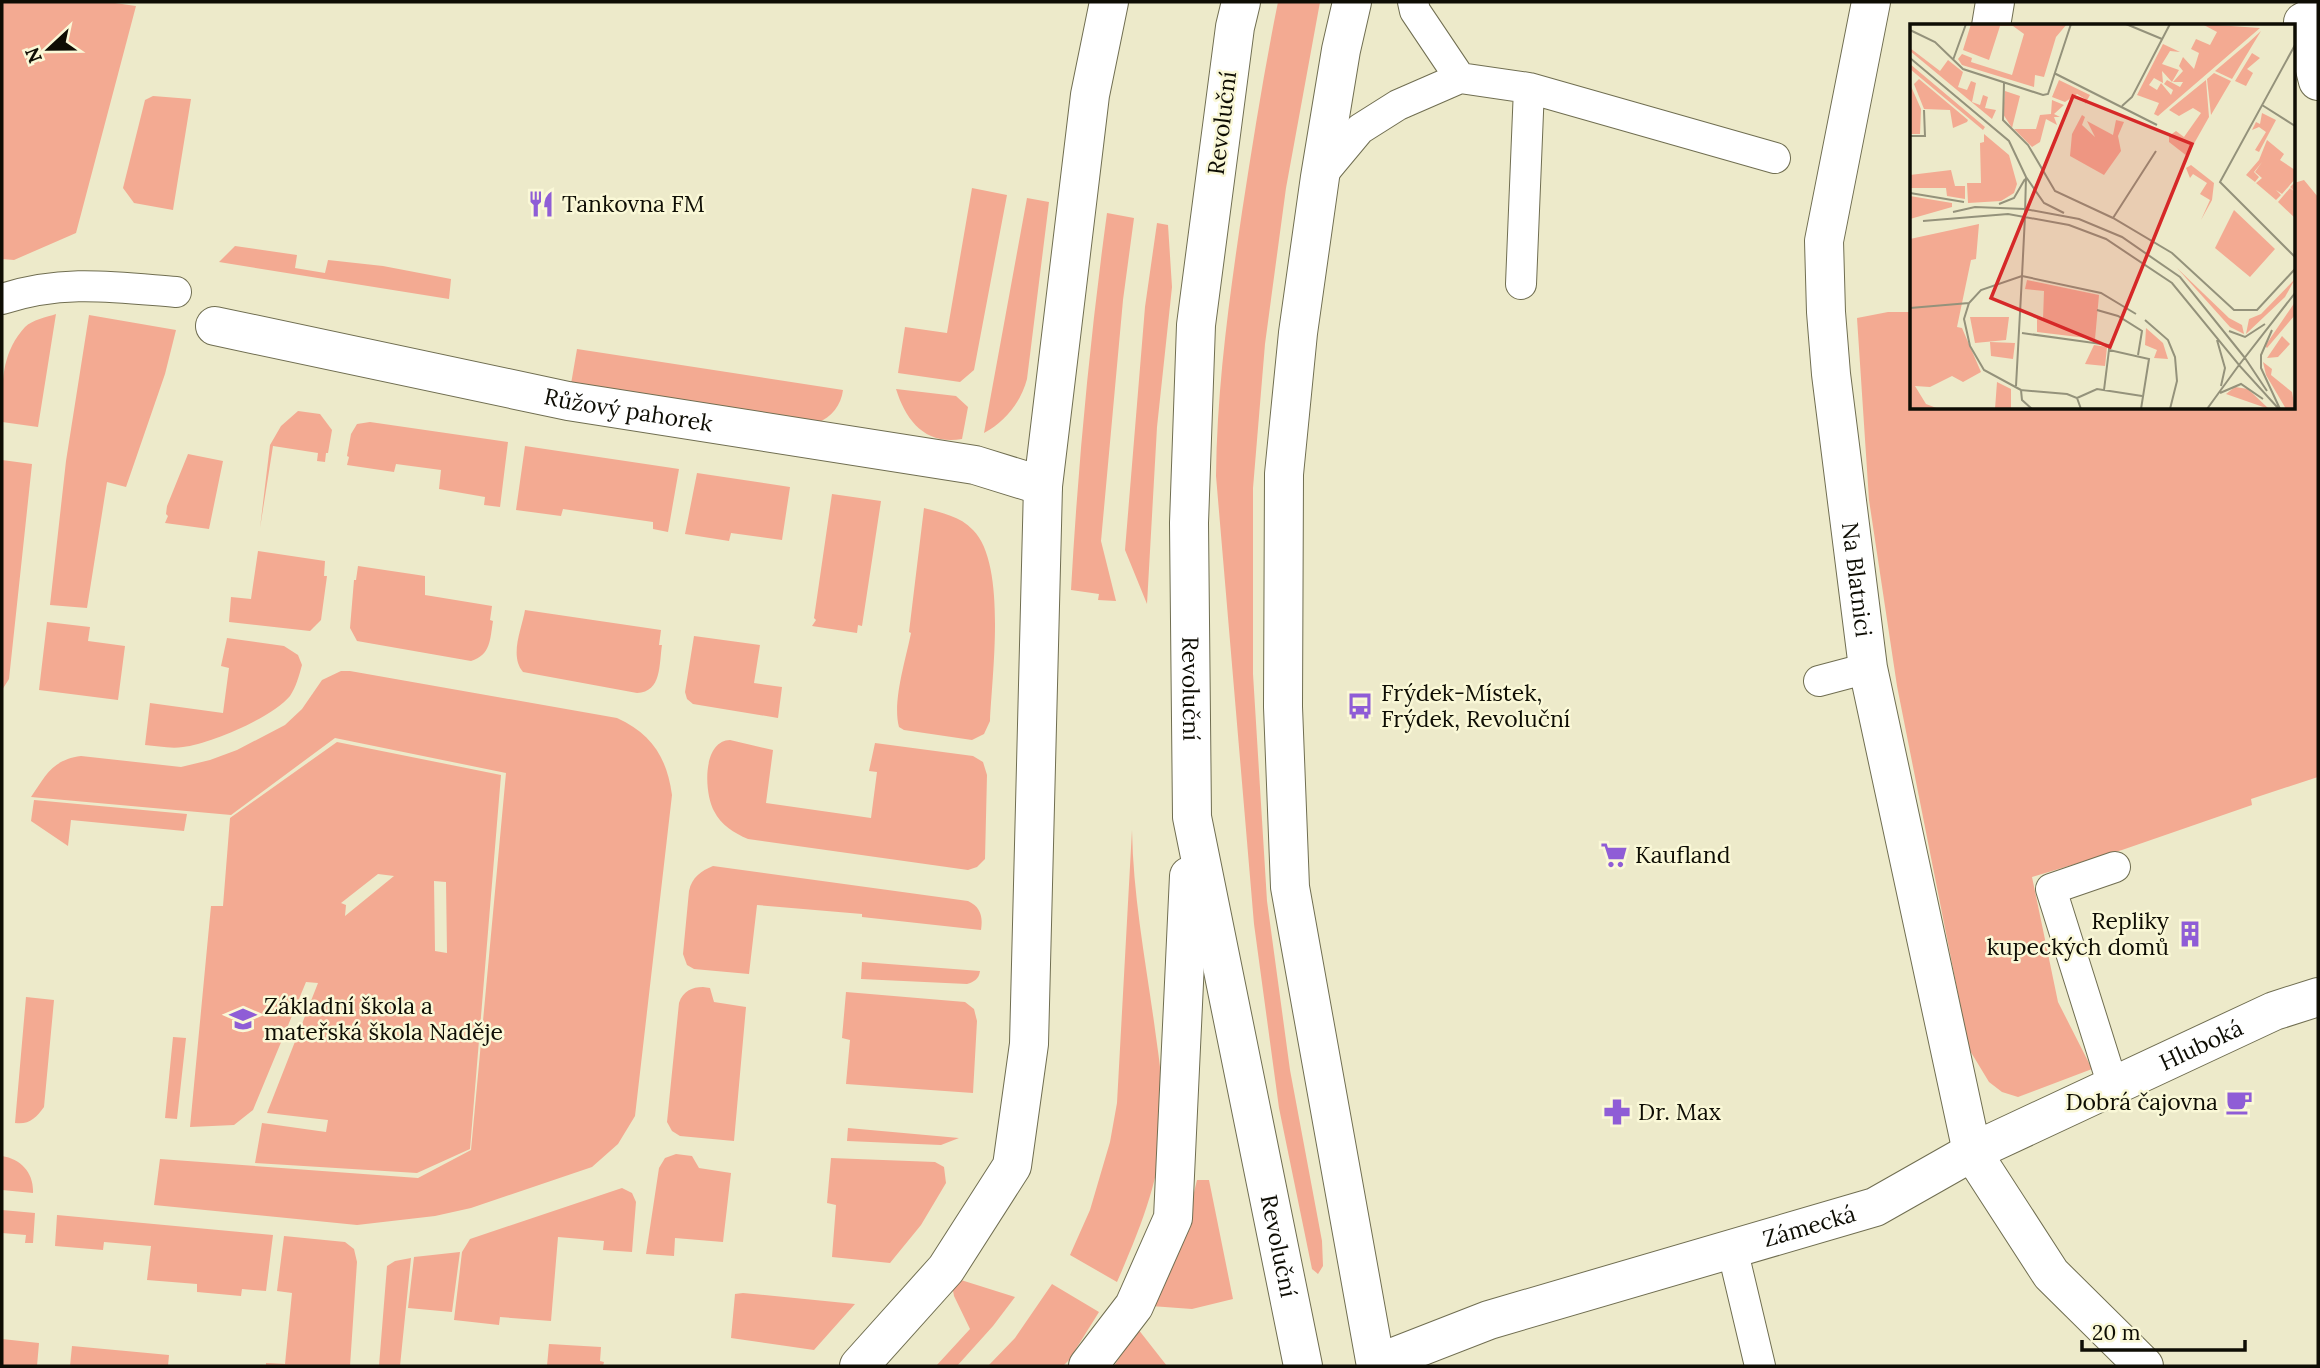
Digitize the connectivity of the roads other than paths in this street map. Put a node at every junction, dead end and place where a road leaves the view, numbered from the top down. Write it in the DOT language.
graph roads {
  1 [pos="1110,2"];
  2 [pos="1241,2"];
  3 [pos="1352,2"];
  4 [pos="1413,2"];
  5 [pos="1871,2"];
  6 [pos="1995,2"];
  7 [pos="2318,14"];
  8 [pos="1990,24"];
  9 [pos="1460,78"];
  10 [pos="2318,81"];
  11 [pos="1529,88"];
  12 [pos="1775,159"];
  13 [pos="1320,177"];
  14 [pos="1521,284"];
  15 [pos="176,292"];
  16 [pos="2,299"];
  17 [pos="215,326"];
  18 [pos="1042,486"];
  19 [pos="1868,668"];
  20 [pos="1819,681"];
  21 [pos="1192,817"];
  22 [pos="2115,867"];
  23 [pos="2318,997"];
  24 [pos="2113,1086"];
  25 [pos="1972,1152"];
  26 [pos="1732,1248"];
  27 [pos="1374,1365"];
  28 [pos="859,1366"];
  29 [pos="1088,1366"];
  30 [pos="1303,1366"];
  31 [pos="1760,1366"];
  32 [pos="2144,1366"];
  1 -- 18 [label="street"];
  2 -- 21 [label="street, Revoluční"];
  3 -- 13 [label="street"];
  4 -- 9 [label="lane"];
  5 -- 19 [label="street, Na Blatnici"];
  6 -- 8 [label="street"];
  7 -- 10 [label="street"];
  9 -- 11 [label="lane"];
  9 -- 13 [label="lane"];
  11 -- 12 [label="lane"];
  11 -- 14 [label="lane"];
  13 -- 27 [label="street"];
  15 -- 16 [label="lane"];
  17 -- 18 [label="street, Růžový pahorek"];
  18 -- 28 [label="street"];
  19 -- 20 [label="lane"];
  19 -- 25 [label="street, Na Blatnici"];
  21 -- 29 [label="street"];
  21 -- 30 [label="street, Revoluční"];
  22 -- 24 [label="lane"];
  23 -- 24 [label="street, Hluboká"];
  24 -- 25 [label="street, Hluboká"];
  25 -- 26 [label="street, Zámecká"];
  25 -- 32 [label="street"];
  26 -- 27 [label="street, Zámecká"];
  26 -- 31 [label="lane"];
}
